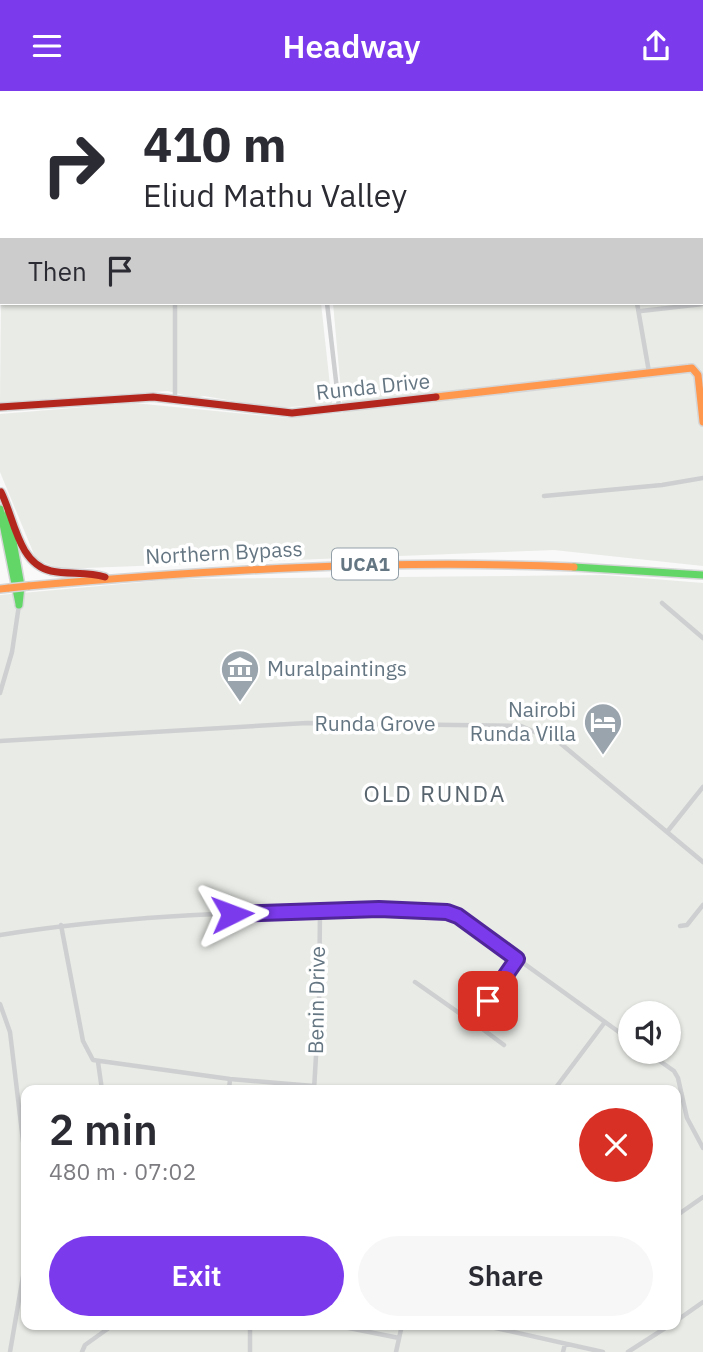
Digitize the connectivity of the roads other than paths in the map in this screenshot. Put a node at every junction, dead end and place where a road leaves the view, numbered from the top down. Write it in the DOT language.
graph roads {
  1 [pos="175,305"];
  2 [pos="327,305"];
  3 [pos="638,305"];
  4 [pos="703,305"];
  5 [pos="640,311"];
  6 [pos="649,372"];
  7 [pos="175,399"];
  8 [pos="0,407"];
  9 [pos="339,408"];
  10 [pos="703,422"];
  11 [pos="703,478"];
  12 [pos="1,491"];
  13 [pos="544,496"];
  14 [pos="0,509"];
  15 [pos="703,575"];
  16 [pos="107,578"];
  17 [pos="0,589"];
  18 [pos="662,603"];
  19 [pos="19,605"];
  20 [pos="703,638"];
  21 [pos="0,693"];
  22 [pos="0,741"];
  23 [pos="703,787"];
  24 [pos="667,832"];
  25 [pos="703,862"];
  26 [pos="703,905"];
  27 [pos="320,910"];
  28 [pos="61,925"];
  29 [pos="681,926"];
  30 [pos="0,935"];
  31 [pos="517,959"];
  32 [pos="415,982"];
  33 [pos="0,1004"];
  34 [pos="473,1021"];
  35 [pos="605,1022"];
  36 [pos="618,1031"];
  37 [pos="503,1045"];
  38 [pos="98,1062"];
  39 [pos="661,1064"];
  40 [pos="230,1079"];
  41 [pos="101,1085"];
  42 [pos="229,1085"];
  43 [pos="286,1085"];
  44 [pos="314,1085"];
  45 [pos="558,1085"];
  46 [pos="680,1085"];
  47 [pos="681,1091"];
  48 [pos="21,1124"];
  49 [pos="703,1148"];
  50 [pos="703,1197"];
  51 [pos="681,1212"];
  52 [pos="21,1288"];
  53 [pos="703,1302"];
  54 [pos="681,1317"];
  55 [pos="106,1330"];
  56 [pos="250,1330"];
  57 [pos="359,1330"];
  58 [pos="401,1330"];
  59 [pos="504,1330"];
  60 [pos="661,1330"];
  61 [pos="399,1338"];
  62 [pos="565,1344"];
  63 [pos="10,1352"];
  64 [pos="82,1352"];
  65 [pos="250,1352"];
  66 [pos="396,1352"];
  67 [pos="563,1352"];
  68 [pos="603,1352"];
  69 [pos="628,1352"];
  1 -- 7 [label="street"];
  2 -- 9 [label="street"];
  3 -- 5 [label="street"];
  4 -- 5 [label="street"];
  5 -- 6 [label="street"];
  6 -- 9 [label="street, Runda Drive"];
  6 -- 10 [label="street, Runda Drive"];
  7 -- 8 [label="street, Runda Drive"];
  7 -- 9 [label="street, Runda Drive"];
  11 -- 13 [label="street"];
  12 -- 16 [label="street"];
  12 -- 19 [label="street"];
  14 -- 19 [label="street"];
  15 -- 16 [label="street, Northern Bypass / UCA1"];
  16 -- 17 [label="street, Northern Bypass / UCA1, bridge"];
  18 -- 20 [label="street"];
  19 -- 21 [label="street"];
  22 -- 24 [label="street, Runda Grove"];
  23 -- 24 [label="street"];
  24 -- 25 [label="street, Runda Grove"];
  26 -- 29 [label="street"];
  27 -- 28 [label="street"];
  27 -- 31 [label="street"];
  27 -- 44 [label="street, Benin Drive"];
  28 -- 30 [label="street"];
  28 -- 38 [label="street"];
  31 -- 34 [label="street"];
  31 -- 35 [label="street"];
  32 -- 34 [label="street"];
  33 -- 48 [label="street"];
  34 -- 37 [label="street"];
  35 -- 36 [label="street"];
  35 -- 45 [label="street"];
  38 -- 40 [label="street"];
  38 -- 41 [label="street"];
  39 -- 46 [label="street"];
  40 -- 42 [label="street"];
  40 -- 43 [label="street"];
  47 -- 49 [label="street"];
  50 -- 51 [label="street"];
  52 -- 63 [label="street"];
  53 -- 54 [label="street"];
  55 -- 64 [label="street"];
  56 -- 65 [label="street"];
  57 -- 61 [label="street"];
  58 -- 61 [label="street"];
  59 -- 62 [label="street"];
  60 -- 69 [label="street"];
  61 -- 66 [label="street"];
  62 -- 67 [label="street"];
  62 -- 68 [label="street"];
}
